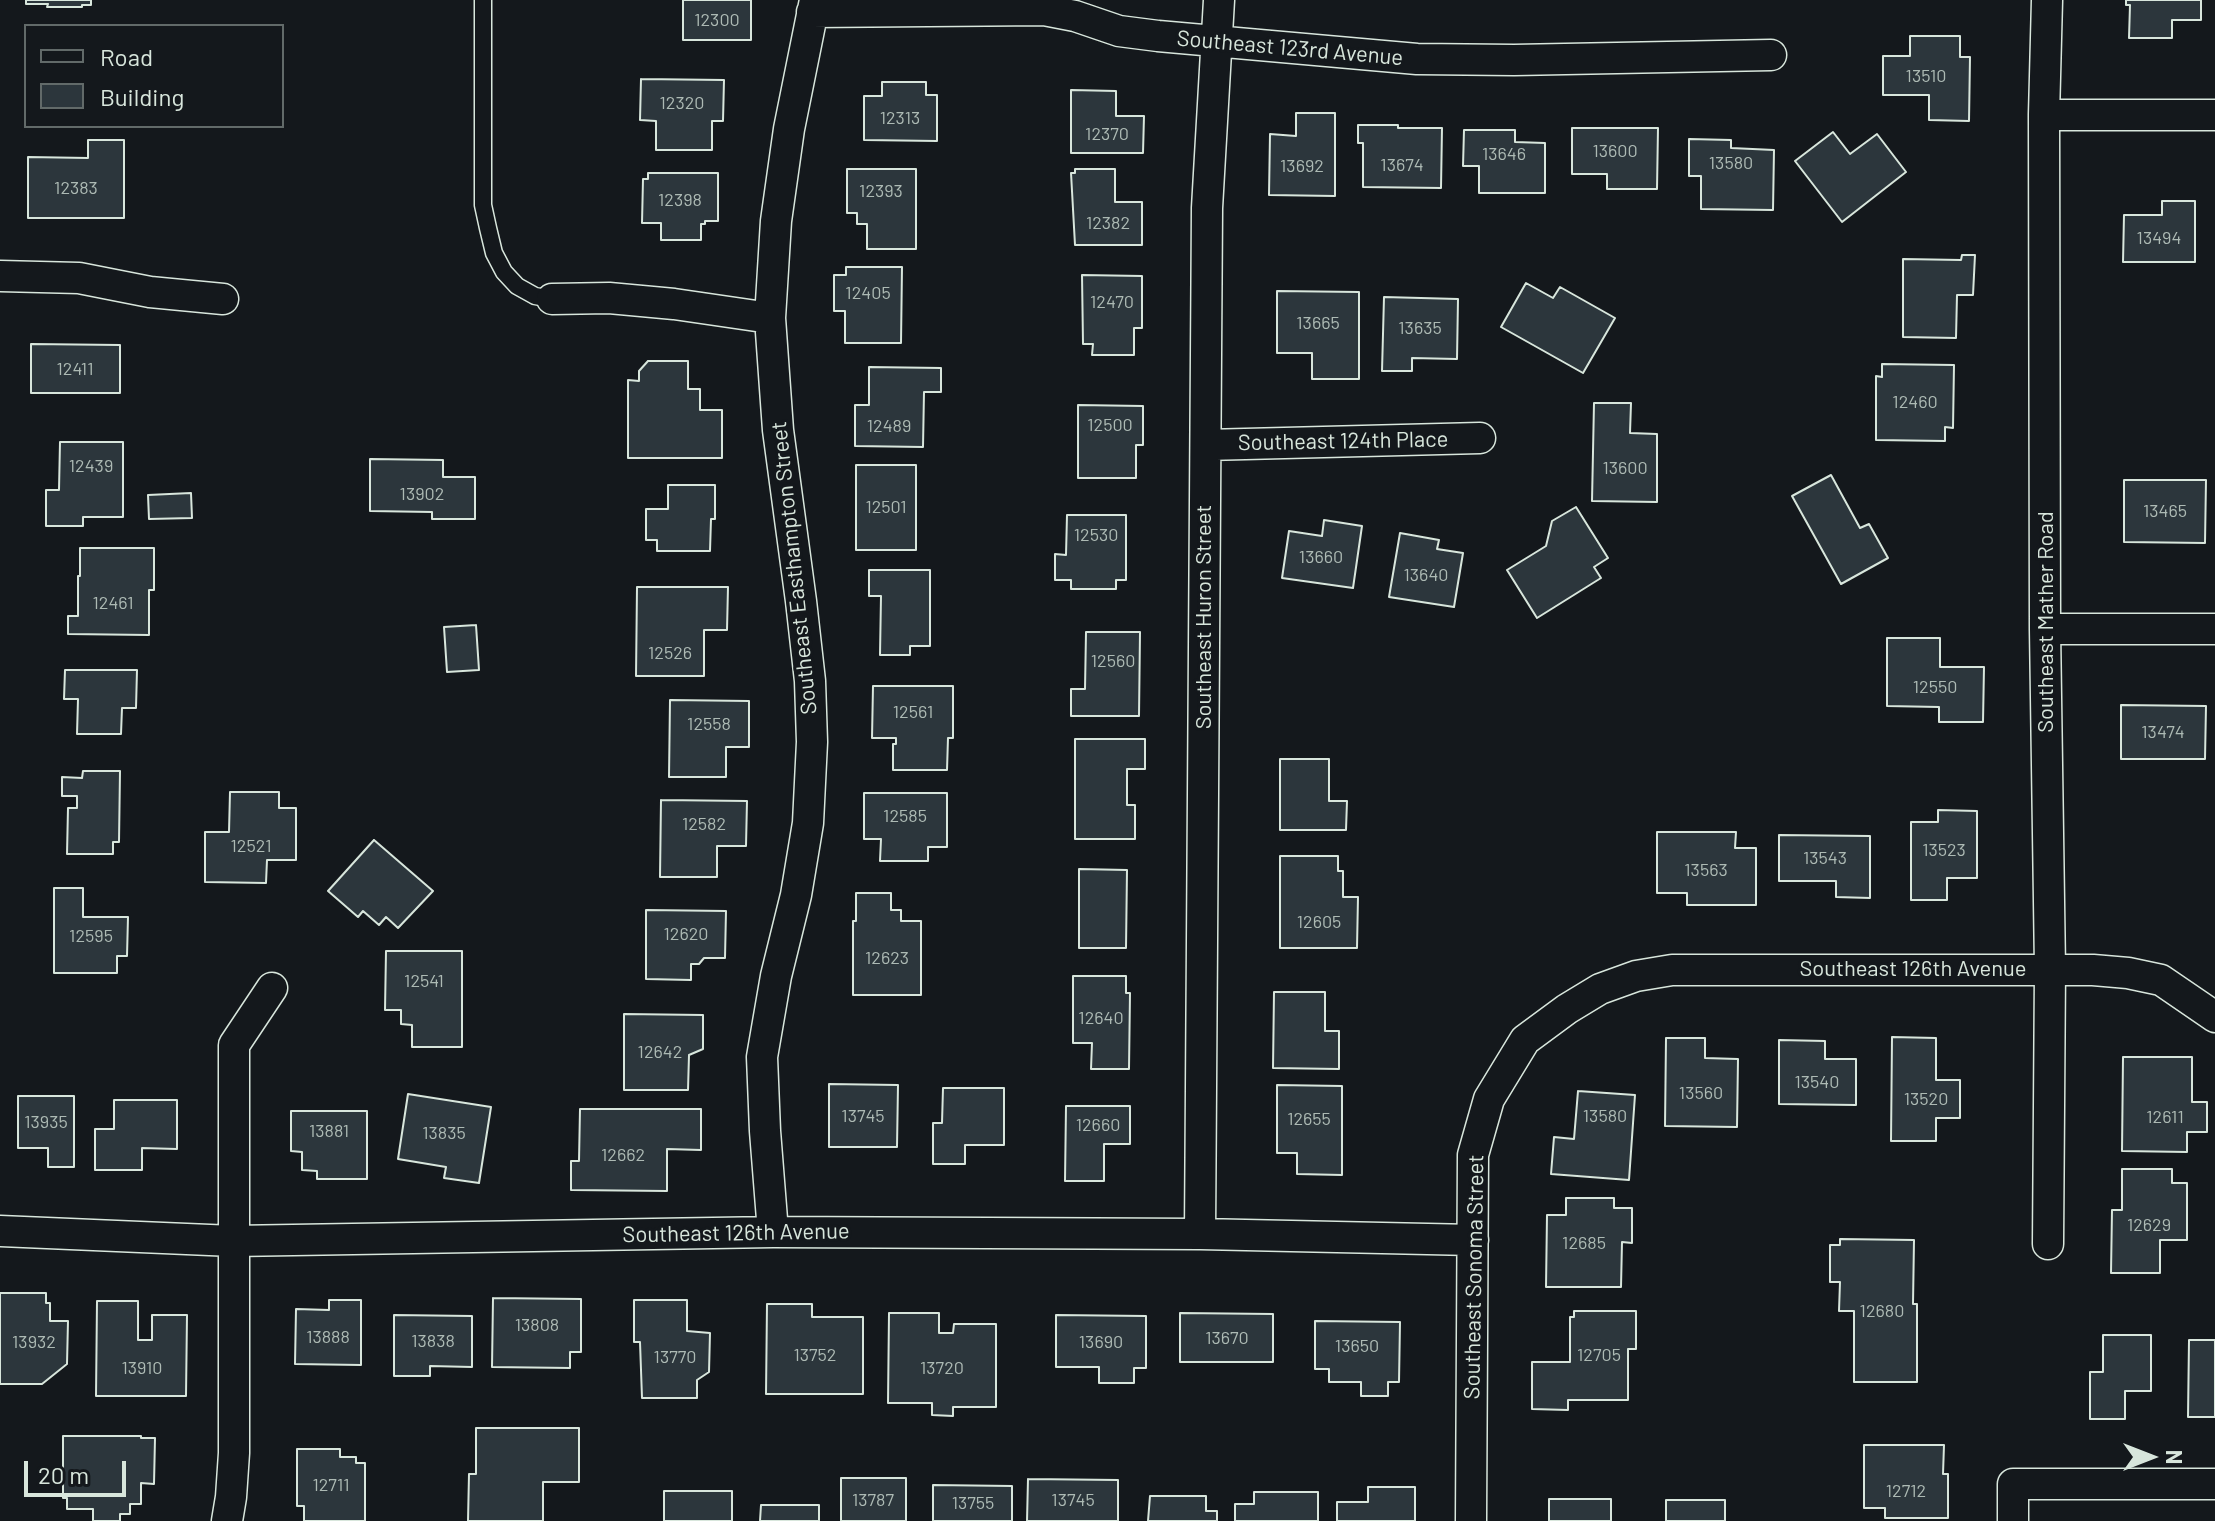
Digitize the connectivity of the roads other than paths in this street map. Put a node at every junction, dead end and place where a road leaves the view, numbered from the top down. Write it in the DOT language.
graph roads {
  1 [pos="483,0"];
  2 [pos="1219,0"];
  3 [pos="2047,0"];
  4 [pos="814,6"];
  5 [pos="1217,42"];
  6 [pos="1771,55"];
  7 [pos="2044,115"];
  8 [pos="2215,115"];
  9 [pos="0,276"];
  10 [pos="223,299"];
  11 [pos="552,299"];
  12 [pos="770,318"];
  13 [pos="1480,438"];
  14 [pos="1206,445"];
  15 [pos="2045,629"];
  16 [pos="2215,629"];
  17 [pos="2050,969"];
  18 [pos="272,988"];
  19 [pos="1600,989"];
  20 [pos="2215,1017"];
  21 [pos="0,1231"];
  22 [pos="773,1232"];
  23 [pos="1200,1234"];
  24 [pos="1473,1240"];
  25 [pos="233,1241"];
  26 [pos="2048,1244"];
  27 [pos="2215,1484"];
  28 [pos="227,1521"];
  29 [pos="1471,1521"];
  30 [pos="2013,1521"];
  1 -- 11 [label="lane"];
  2 -- 5 [label="street, Southeast Huron Street"];
  3 -- 7 [label="street, Southeast Mather Road"];
  4 -- 5 [label="street, Southeast 123rd Avenue"];
  4 -- 12 [label="street, Southeast Easthampton Street"];
  5 -- 6 [label="street, Southeast 123rd Avenue"];
  5 -- 14 [label="street, Southeast Huron Street"];
  7 -- 8 [label="street"];
  7 -- 15 [label="street, Southeast Mather Road"];
  9 -- 10 [label="street"];
  11 -- 12 [label="street"];
  12 -- 22 [label="street, Southeast Easthampton Street"];
  13 -- 14 [label="street, Southeast 124th Place"];
  14 -- 23 [label="street, Southeast Huron Street"];
  15 -- 16 [label="street"];
  15 -- 17 [label="street, Southeast Mather Road"];
  17 -- 19 [label="street, Southeast 126th Avenue"];
  17 -- 20 [label="street, Southeast 126th Avenue"];
  17 -- 26 [label="street, Southeast Mather Road"];
  18 -- 25 [label="street"];
  19 -- 24 [label="street, Southeast Sonoma Street"];
  21 -- 25 [label="street, Southeast 126th Avenue"];
  22 -- 23 [label="street, Southeast 126th Avenue"];
  22 -- 25 [label="street, Southeast 126th Avenue"];
  23 -- 24 [label="street, Southeast 126th Avenue"];
  24 -- 29 [label="street, Southeast Sonoma Street"];
  25 -- 28 [label="street"];
  27 -- 30 [label="street"];
}
